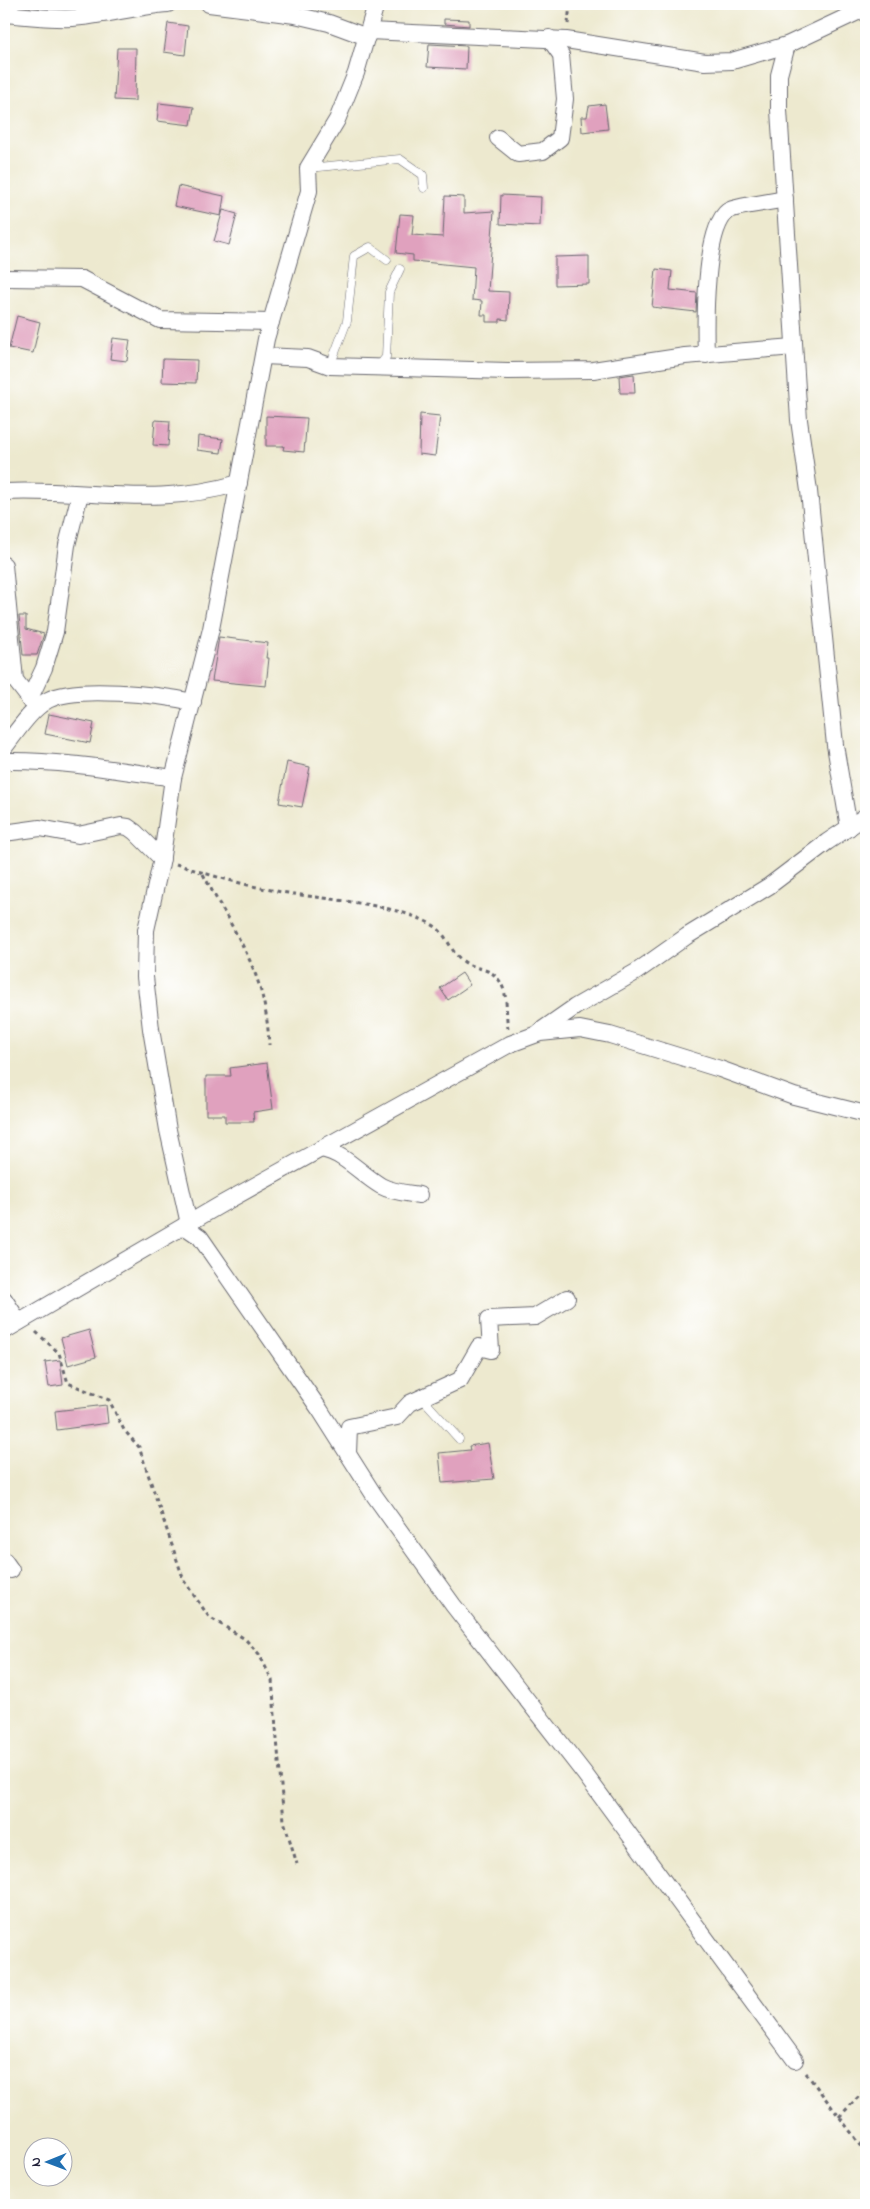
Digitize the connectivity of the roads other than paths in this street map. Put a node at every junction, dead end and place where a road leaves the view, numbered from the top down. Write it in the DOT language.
graph roads {
  1 [pos="168,4"];
  2 [pos="209,4"];
  3 [pos="376,4"];
  4 [pos="111,7"];
  5 [pos="865,7"];
  6 [pos="4,14"];
  7 [pos="368,34"];
  8 [pos="549,38"];
  9 [pos="787,46"];
  10 [pos="498,138"];
  11 [pos="308,168"];
  12 [pos="424,188"];
  13 [pos="785,199"];
  14 [pos="387,260"];
  15 [pos="400,269"];
  16 [pos="4,278"];
  17 [pos="271,322"];
  18 [pos="794,347"];
  19 [pos="706,355"];
  20 [pos="263,356"];
  21 [pos="330,366"];
  22 [pos="378,367"];
  23 [pos="239,483"];
  24 [pos="4,492"];
  25 [pos="80,494"];
  26 [pos="4,565"];
  27 [pos="193,702"];
  28 [pos="33,704"];
  29 [pos="4,748"];
  30 [pos="4,761"];
  31 [pos="173,778"];
  32 [pos="866,816"];
  33 [pos="849,828"];
  34 [pos="4,833"];
  35 [pos="162,859"];
  36 [pos="535,1035"];
  37 [pos="866,1114"];
  38 [pos="322,1148"];
  39 [pos="419,1194"];
  40 [pos="187,1225"];
  41 [pos="567,1298"];
  42 [pos="4,1299"];
  43 [pos="19,1322"];
  44 [pos="4,1331"];
  45 [pos="422,1398"];
  46 [pos="459,1439"];
  47 [pos="348,1454"];
  48 [pos="795,2060"];
  1 -- 4 [label="street"];
  2 -- 7 [label="street"];
  3 -- 7 [label="street"];
  4 -- 6 [label="street"];
  5 -- 9 [label="street"];
  7 -- 8 [label="street"];
  7 -- 11 [label="street"];
  8 -- 9 [label="street"];
  8 -- 10 [label="street"];
  9 -- 13 [label="street"];
  11 -- 12 [label="lane"];
  11 -- 17 [label="street"];
  13 -- 18 [label="street"];
  13 -- 19 [label="street"];
  14 -- 21 [label="lane"];
  15 -- 22 [label="lane"];
  16 -- 17 [label="street"];
  17 -- 20 [label="street"];
  18 -- 19 [label="street"];
  18 -- 33 [label="street"];
  19 -- 22 [label="street"];
  20 -- 21 [label="street"];
  20 -- 23 [label="street"];
  21 -- 22 [label="street"];
  23 -- 25 [label="street"];
  23 -- 27 [label="street"];
  24 -- 25 [label="street"];
  25 -- 28 [label="street"];
  26 -- 28 [label="street"];
  27 -- 28 [label="street"];
  27 -- 31 [label="street"];
  28 -- 29 [label="street"];
  30 -- 31 [label="street"];
  31 -- 35 [label="street"];
  32 -- 33 [label="street"];
  33 -- 36 [label="street"];
  34 -- 35 [label="street"];
  35 -- 40 [label="street"];
  36 -- 37 [label="street"];
  36 -- 38 [label="street"];
  38 -- 39 [label="street"];
  38 -- 40 [label="street"];
  40 -- 43 [label="street"];
  40 -- 47 [label="street"];
  41 -- 45 [label="street"];
  42 -- 43 [label="street"];
  43 -- 44 [label="street"];
  45 -- 46 [label="lane"];
  45 -- 47 [label="street"];
  47 -- 48 [label="street"];
}
